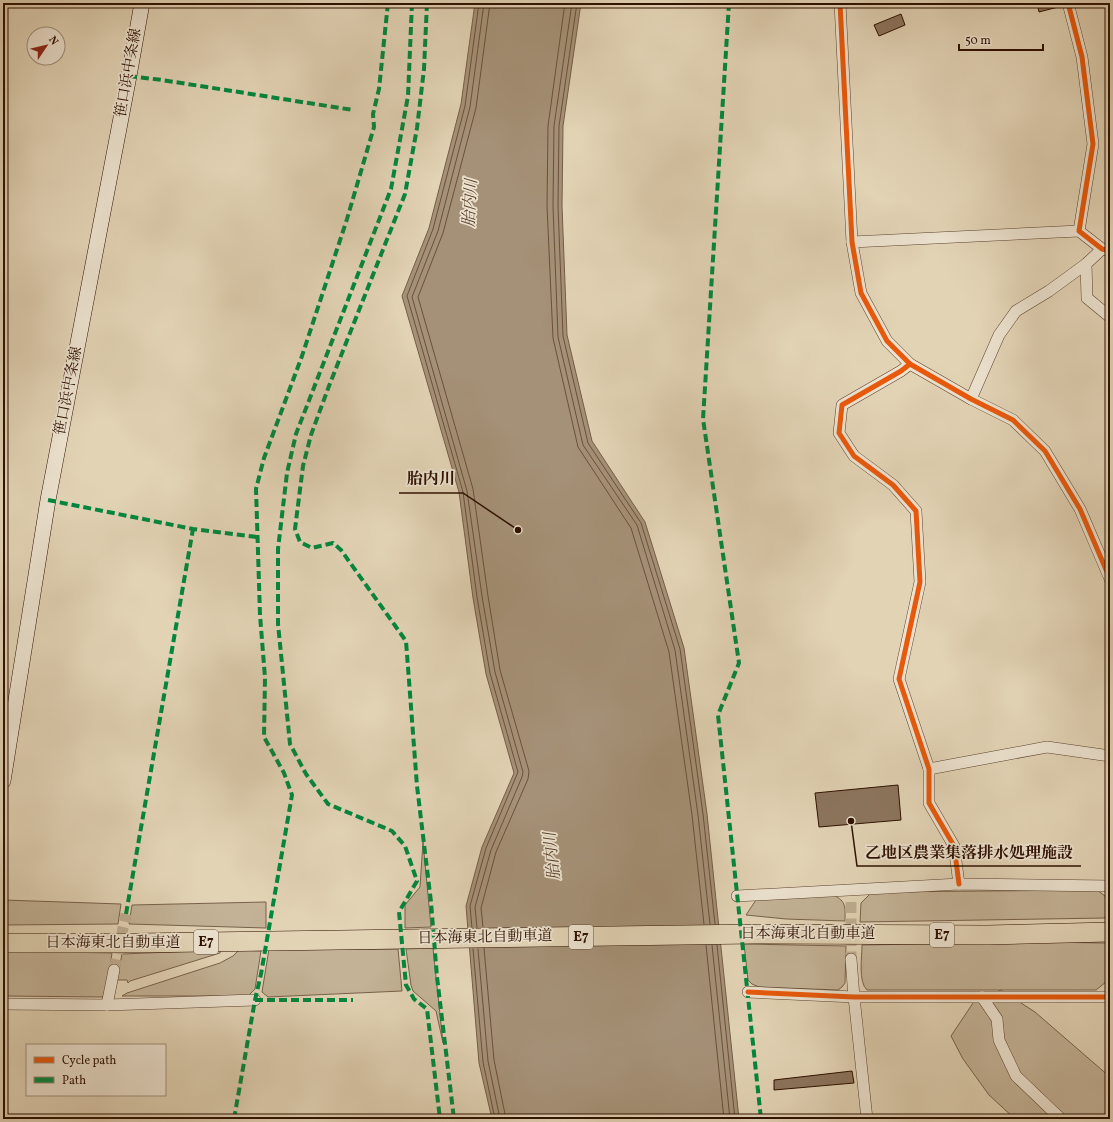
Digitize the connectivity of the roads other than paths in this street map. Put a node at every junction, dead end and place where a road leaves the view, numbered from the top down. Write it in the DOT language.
graph roads {
  1 [pos="142,3"];
  2 [pos="840,3"];
  3 [pos="1068,3"];
  4 [pos="1079,231"];
  5 [pos="852,242"];
  6 [pos="1106,250"];
  7 [pos="1086,264"];
  8 [pos="1110,317"];
  9 [pos="910,364"];
  10 [pos="971,399"];
  11 [pos="1110,579"];
  12 [pos="1110,756"];
  13 [pos="929,769"];
  14 [pos="3,781"];
  15 [pos="959,884"];
  16 [pos="1110,886"];
  17 [pos="850,890"];
  18 [pos="737,896"];
  19 [pos="851,902"];
  20 [pos="1110,932"];
  21 [pos="3,942"];
  22 [pos="851,959"];
  23 [pos="114,970"];
  24 [pos="748,992"];
  25 [pos="854,997"];
  26 [pos="982,997"];
  27 [pos="1110,997"];
  28 [pos="254,1000"];
  29 [pos="3,1004"];
  30 [pos="107,1005"];
  31 [pos="866,1119"];
  32 [pos="1061,1119"];
  1 -- 14 [label="main road, 笹口浜中条線"];
  2 -- 5 [label="street"];
  3 -- 4 [label="street"];
  4 -- 5 [label="street"];
  4 -- 6 [label="street"];
  5 -- 9 [label="street"];
  6 -- 7 [label="street"];
  7 -- 8 [label="street"];
  7 -- 10 [label="street"];
  9 -- 10 [label="street"];
  9 -- 13 [label="street"];
  10 -- 11 [label="street"];
  12 -- 13 [label="street"];
  13 -- 15 [label="street"];
  15 -- 16 [label="street"];
  15 -- 17 [label="street"];
  17 -- 18 [label="street"];
  17 -- 19 [label="street"];
  20 -- 21 [label="highway, 日本海東北自動車道 / E7"];
  22 -- 25 [label="street"];
  23 -- 30 [label="street"];
  24 -- 25 [label="street"];
  25 -- 26 [label="street"];
  25 -- 31 [label="street"];
  26 -- 27 [label="street"];
  26 -- 32 [label="street"];
  28 -- 30 [label="street"];
  29 -- 30 [label="street"];
}
